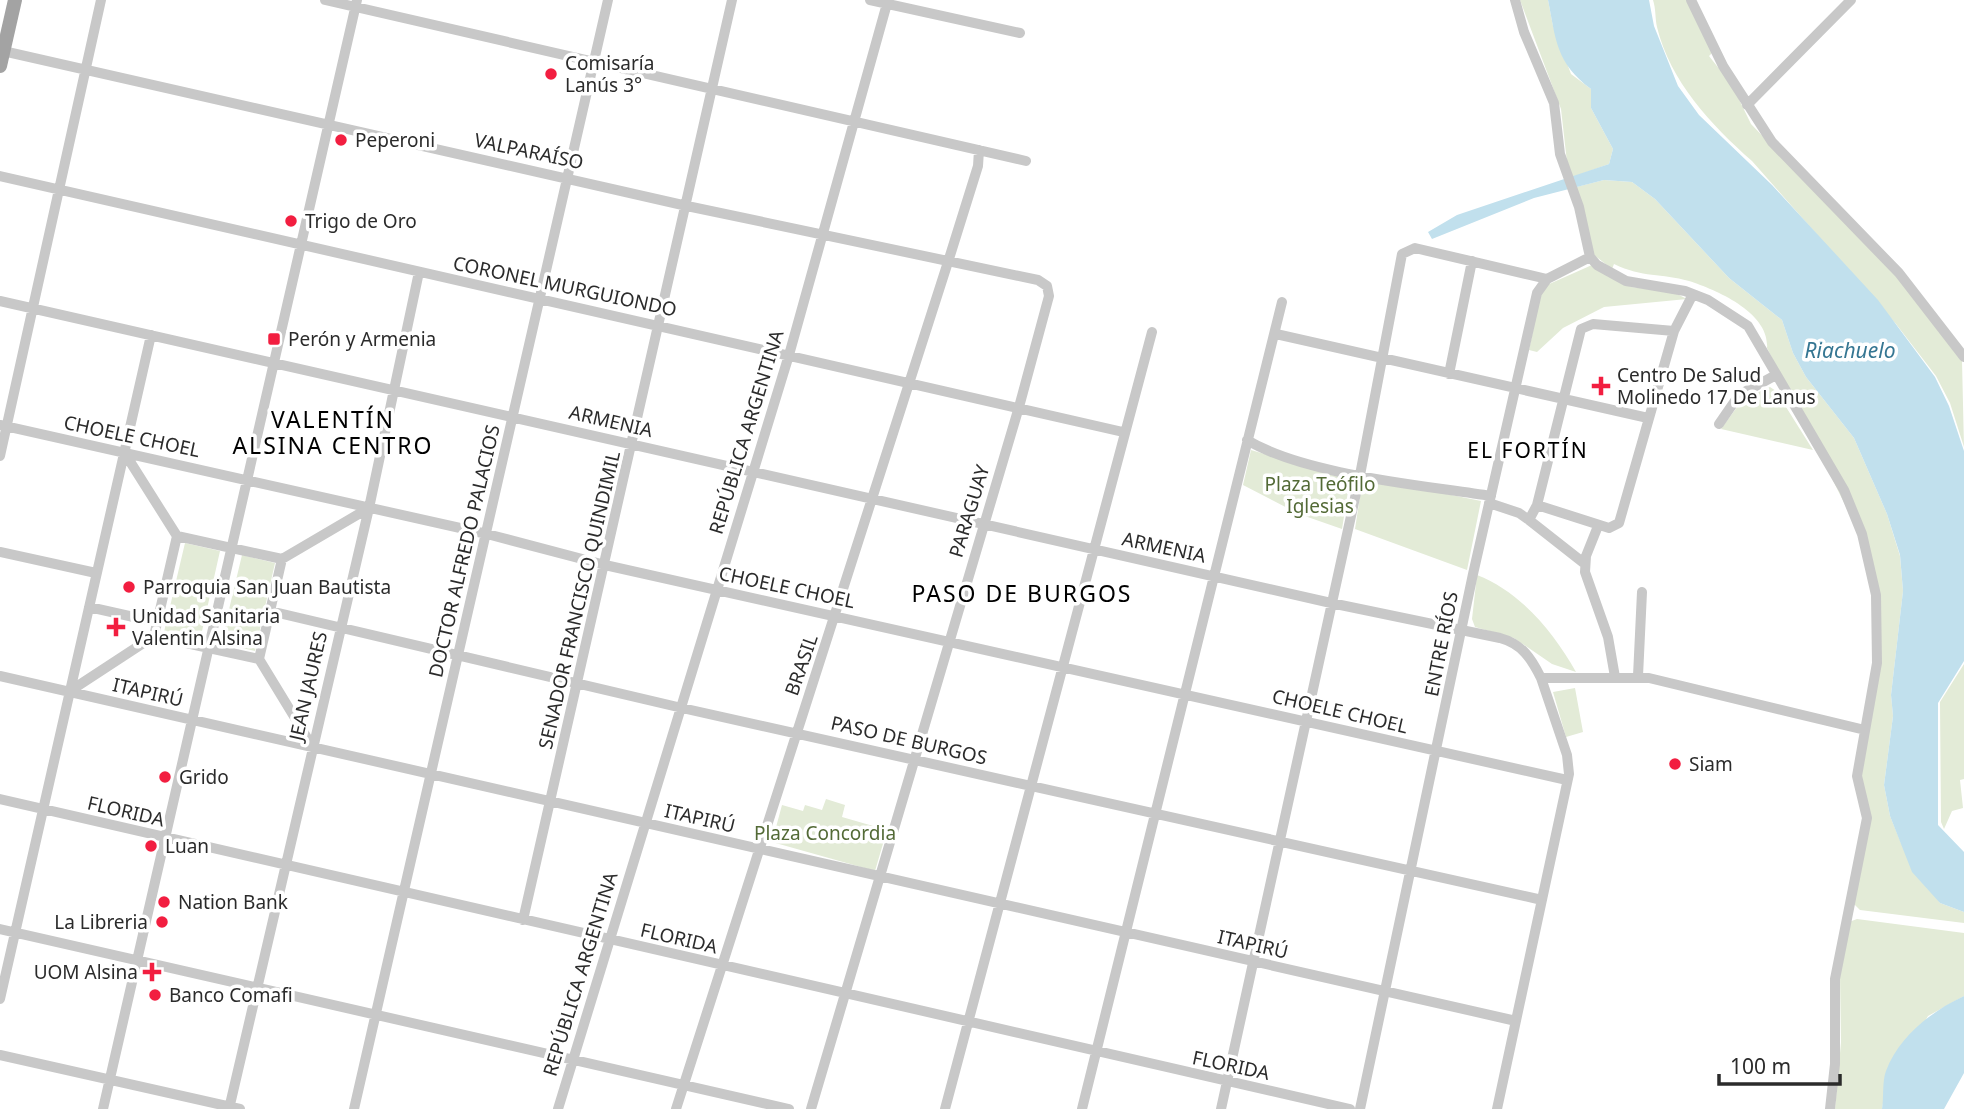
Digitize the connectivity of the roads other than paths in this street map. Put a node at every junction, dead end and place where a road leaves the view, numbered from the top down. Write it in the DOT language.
graph roads {
  1 [pos="15,0"];
  2 [pos="101,0"];
  3 [pos="325,0"];
  4 [pos="608,0"];
  5 [pos="732,0"];
  6 [pos="870,0"];
  7 [pos="1515,0"];
  8 [pos="1691,0"];
  9 [pos="1852,0"];
  10 [pos="888,2"];
  11 [pos="356,3"];
  12 [pos="1020,33"];
  13 [pos="2,59"];
  14 [pos="595,61"];
  15 [pos="86,70"];
  16 [pos="713,88"];
  17 [pos="1747,105"];
  18 [pos="857,121"];
  19 [pos="328,125"];
  20 [pos="979,150"];
  21 [pos="1026,161"];
  22 [pos="0,176"];
  23 [pos="568,177"];
  24 [pos="58,189"];
  25 [pos="687,206"];
  26 [pos="822,233"];
  27 [pos="301,243"];
  28 [pos="1590,257"];
  29 [pos="1472,261"];
  30 [pos="948,262"];
  31 [pos="419,272"];
  32 [pos="1546,279"];
  33 [pos="1047,286"];
  34 [pos="1693,294"];
  35 [pos="540,299"];
  36 [pos="0,302"];
  37 [pos="1282,302"];
  38 [pos="32,309"];
  39 [pos="660,325"];
  40 [pos="1674,331"];
  41 [pos="1152,332"];
  42 [pos="1276,334"];
  43 [pos="151,335"];
  44 [pos="789,355"];
  45 [pos="1964,358"];
  46 [pos="1383,360"];
  47 [pos="275,362"];
  48 [pos="1449,374"];
  49 [pos="1776,375"];
  50 [pos="910,382"];
  51 [pos="1515,389"];
  52 [pos="395,390"];
  53 [pos="1565,397"];
  54 [pos="1019,407"];
  55 [pos="512,415"];
  56 [pos="1648,418"];
  57 [pos="1719,424"];
  58 [pos="3,426"];
  59 [pos="1123,432"];
  60 [pos="1247,440"];
  61 [pos="632,444"];
  62 [pos="124,452"];
  63 [pos="0,456"];
  64 [pos="753,472"];
  65 [pos="1360,475"];
  66 [pos="247,480"];
  67 [pos="873,499"];
  68 [pos="1490,500"];
  69 [pos="1537,505"];
  70 [pos="369,508"];
  71 [pos="1529,520"];
  72 [pos="983,524"];
  73 [pos="1598,526"];
  74 [pos="487,534"];
  75 [pos="177,536"];
  76 [pos="231,547"];
  77 [pos="1093,549"];
  78 [pos="0,552"];
  79 [pos="282,559"];
  80 [pos="1585,564"];
  81 [pos="605,565"];
  82 [pos="96,573"];
  83 [pos="1215,576"];
  84 [pos="717,590"];
  85 [pos="1642,592"];
  86 [pos="1331,603"];
  87 [pos="89,607"];
  88 [pos="270,611"];
  89 [pos="837,615"];
  90 [pos="156,622"];
  91 [pos="340,628"];
  92 [pos="1461,632"];
  93 [pos="154,636"];
  94 [pos="949,640"];
  95 [pos="208,649"];
  96 [pos="458,657"];
  97 [pos="259,659"];
  98 [pos="1062,665"];
  99 [pos="0,676"];
  100 [pos="1638,676"];
  101 [pos="1615,677"];
  102 [pos="1541,678"];
  103 [pos="578,684"];
  104 [pos="70,691"];
  105 [pos="1184,694"];
  106 [pos="682,708"];
  107 [pos="191,720"];
  108 [pos="1306,721"];
  109 [pos="1865,730"];
  110 [pos="797,733"];
  111 [pos="312,746"];
  112 [pos="1438,750"];
  113 [pos="916,759"];
  114 [pos="431,775"];
  115 [pos="1567,780"];
  116 [pos="1031,785"];
  117 [pos="0,799"];
  118 [pos="552,802"];
  119 [pos="43,809"];
  120 [pos="1154,812"];
  121 [pos="645,824"];
  122 [pos="164,838"];
  123 [pos="1280,842"];
  124 [pos="759,850"];
  125 [pos="286,866"];
  126 [pos="1411,872"];
  127 [pos="880,877"];
  128 [pos="404,893"];
  129 [pos="1542,900"];
  130 [pos="999,905"];
  131 [pos="523,920"];
  132 [pos="0,929"];
  133 [pos="15,932"];
  134 [pos="1125,933"];
  135 [pos="608,939"];
  136 [pos="135,961"];
  137 [pos="1255,961"];
  138 [pos="721,966"];
  139 [pos="258,989"];
  140 [pos="1385,993"];
  141 [pos="844,994"];
  142 [pos="0,999"];
  143 [pos="375,1015"];
  144 [pos="1516,1021"];
  145 [pos="967,1023"];
  146 [pos="1096,1053"];
  147 [pos="0,1055"];
  148 [pos="572,1060"];
  149 [pos="110,1078"];
  150 [pos="1226,1082"];
  151 [pos="683,1085"];
  152 [pos="233,1108"];
  153 [pos="103,1109"];
  154 [pos="354,1109"];
  155 [pos="558,1109"];
  156 [pos="676,1109"];
  157 [pos="789,1109"];
  158 [pos="811,1109"];
  159 [pos="945,1109"];
  160 [pos="1082,1109"];
  161 [pos="1221,1109"];
  162 [pos="1350,1109"];
  163 [pos="1360,1109"];
  164 [pos="1497,1109"];
  165 [pos="1829,1109"];
  1 -- 13 [label="main road"];
  2 -- 15 [label="street"];
  3 -- 11 [label="street"];
  4 -- 14 [label="street, DOCTOR ALFREDO PALACIOS"];
  5 -- 16 [label="street, SENADOR FRANCISCO QUINDIMIL"];
  6 -- 10 [label="street"];
  7 -- 28 [label="street"];
  8 -- 17 [label="street"];
  9 -- 17 [label="street"];
  10 -- 12 [label="street"];
  10 -- 18 [label="street, REPÚBLICA ARGENTINA"];
  11 -- 14 [label="street"];
  11 -- 19 [label="street"];
  13 -- 15 [label="street, VALPARAÍSO"];
  14 -- 16 [label="street"];
  14 -- 23 [label="street, DOCTOR ALFREDO PALACIOS"];
  15 -- 19 [label="street, VALPARAÍSO"];
  15 -- 24 [label="street"];
  16 -- 18 [label="street"];
  16 -- 25 [label="street, SENADOR FRANCISCO QUINDIMIL"];
  17 -- 45 [label="street"];
  18 -- 20 [label="street"];
  18 -- 26 [label="street, REPÚBLICA ARGENTINA"];
  19 -- 23 [label="street, VALPARAÍSO"];
  19 -- 27 [label="street"];
  20 -- 21 [label="street"];
  20 -- 30 [label="street, BRASIL"];
  22 -- 24 [label="street, CORONEL MURGUIONDO"];
  23 -- 25 [label="street, VALPARAÍSO"];
  23 -- 35 [label="street, DOCTOR ALFREDO PALACIOS"];
  24 -- 27 [label="street, CORONEL MURGUIONDO"];
  24 -- 38 [label="street"];
  25 -- 26 [label="street, VALPARAÍSO"];
  25 -- 39 [label="street, SENADOR FRANCISCO QUINDIMIL"];
  26 -- 30 [label="street, VALPARAÍSO"];
  26 -- 44 [label="street, REPÚBLICA ARGENTINA"];
  27 -- 31 [label="street, CORONEL MURGUIONDO"];
  27 -- 47 [label="street"];
  28 -- 32 [label="street"];
  28 -- 34 [label="street"];
  29 -- 32 [label="street"];
  29 -- 46 [label="street"];
  29 -- 48 [label="street"];
  30 -- 33 [label="street, VALPARAÍSO"];
  30 -- 50 [label="street, BRASIL"];
  31 -- 35 [label="street, CORONEL MURGUIONDO"];
  31 -- 52 [label="street, JEAN JAURES"];
  32 -- 51 [label="street, ENTRE RÍOS"];
  33 -- 54 [label="street, PARAGUAY"];
  34 -- 40 [label="street"];
  34 -- 49 [label="street"];
  35 -- 39 [label="street, CORONEL MURGUIONDO"];
  35 -- 55 [label="street, DOCTOR ALFREDO PALACIOS"];
  36 -- 38 [label="street, ARMENIA"];
  37 -- 42 [label="street"];
  38 -- 43 [label="street, ARMENIA"];
  38 -- 58 [label="street"];
  39 -- 44 [label="street, CORONEL MURGUIONDO"];
  39 -- 61 [label="street, SENADOR FRANCISCO QUINDIMIL"];
  40 -- 53 [label="street"];
  40 -- 56 [label="street"];
  41 -- 59 [label="street"];
  42 -- 46 [label="street"];
  42 -- 60 [label="street"];
  43 -- 47 [label="street, ARMENIA"];
  43 -- 62 [label="street"];
  44 -- 50 [label="street, CORONEL MURGUIONDO"];
  44 -- 64 [label="street, REPÚBLICA ARGENTINA"];
  46 -- 48 [label="street"];
  46 -- 65 [label="street"];
  47 -- 52 [label="street, ARMENIA"];
  47 -- 66 [label="street"];
  48 -- 51 [label="street"];
  49 -- 57 [label="street"];
  49 -- 109 [label="street"];
  50 -- 54 [label="street, CORONEL MURGUIONDO"];
  50 -- 67 [label="street, BRASIL"];
  51 -- 53 [label="street"];
  51 -- 68 [label="street, ENTRE RÍOS"];
  52 -- 55 [label="street, ARMENIA"];
  52 -- 70 [label="street, JEAN JAURES"];
  53 -- 56 [label="street"];
  53 -- 69 [label="street"];
  54 -- 59 [label="street, CORONEL MURGUIONDO"];
  54 -- 72 [label="street, PARAGUAY"];
  55 -- 61 [label="street, ARMENIA"];
  55 -- 74 [label="street, DOCTOR ALFREDO PALACIOS"];
  56 -- 73 [label="street"];
  58 -- 62 [label="street, CHOELE CHOEL"];
  58 -- 63 [label="street"];
  59 -- 77 [label="street"];
  60 -- 65 [label="street"];
  60 -- 83 [label="street"];
  61 -- 64 [label="street, ARMENIA"];
  61 -- 81 [label="street, SENADOR FRANCISCO QUINDIMIL"];
  62 -- 66 [label="street, CHOELE CHOEL"];
  62 -- 75 [label="street"];
  62 -- 82 [label="street"];
  64 -- 67 [label="street, ARMENIA"];
  64 -- 84 [label="street, REPÚBLICA ARGENTINA"];
  65 -- 68 [label="street"];
  65 -- 86 [label="street"];
  66 -- 70 [label="street, CHOELE CHOEL"];
  66 -- 76 [label="street"];
  67 -- 72 [label="street, ARMENIA"];
  67 -- 89 [label="street, BRASIL"];
  68 -- 71 [label="street"];
  68 -- 92 [label="street, ENTRE RÍOS"];
  69 -- 71 [label="street"];
  69 -- 73 [label="street"];
  70 -- 74 [label="street, CHOELE CHOEL"];
  70 -- 79 [label="street"];
  70 -- 91 [label="street, JEAN JAURES"];
  71 -- 80 [label="street"];
  72 -- 77 [label="street, ARMENIA"];
  72 -- 94 [label="street, PARAGUAY"];
  73 -- 80 [label="street"];
  74 -- 81 [label="street, CHOELE CHOEL"];
  74 -- 96 [label="street, DOCTOR ALFREDO PALACIOS"];
  75 -- 76 [label="street"];
  75 -- 90 [label="street"];
  76 -- 79 [label="street"];
  76 -- 95 [label="street"];
  77 -- 83 [label="street, ARMENIA"];
  77 -- 98 [label="street"];
  78 -- 82 [label="street"];
  79 -- 88 [label="street"];
  80 -- 101 [label="street"];
  81 -- 84 [label="street, CHOELE CHOEL"];
  81 -- 103 [label="street, SENADOR FRANCISCO QUINDIMIL"];
  82 -- 87 [label="street"];
  83 -- 86 [label="street, ARMENIA"];
  83 -- 105 [label="street"];
  84 -- 89 [label="street, CHOELE CHOEL"];
  84 -- 106 [label="street, REPÚBLICA ARGENTINA"];
  85 -- 100 [label="street"];
  86 -- 92 [label="street, ARMENIA"];
  86 -- 108 [label="street"];
  87 -- 90 [label="street"];
  87 -- 104 [label="street"];
  88 -- 91 [label="street, PASO DE BURGOS"];
  88 -- 97 [label="street"];
  89 -- 94 [label="street, CHOELE CHOEL"];
  89 -- 110 [label="street, BRASIL"];
  90 -- 93 [label="street"];
  91 -- 96 [label="street, PASO DE BURGOS"];
  91 -- 111 [label="street, JEAN JAURES"];
  92 -- 102 [label="street, ARMENIA"];
  92 -- 112 [label="street, ENTRE RÍOS"];
  93 -- 95 [label="street"];
  93 -- 104 [label="street"];
  94 -- 98 [label="street, CHOELE CHOEL"];
  94 -- 113 [label="street, PARAGUAY"];
  95 -- 97 [label="street"];
  95 -- 107 [label="street"];
  96 -- 103 [label="street, PASO DE BURGOS"];
  96 -- 114 [label="street, DOCTOR ALFREDO PALACIOS"];
  97 -- 111 [label="street"];
  98 -- 105 [label="street, CHOELE CHOEL"];
  98 -- 116 [label="street"];
  99 -- 104 [label="street, ITAPIRÚ"];
  100 -- 101 [label="street"];
  100 -- 109 [label="street"];
  101 -- 102 [label="street"];
  102 -- 115 [label="street, ARMENIA"];
  103 -- 106 [label="street, PASO DE BURGOS"];
  103 -- 118 [label="street, SENADOR FRANCISCO QUINDIMIL"];
  104 -- 107 [label="street, ITAPIRÚ"];
  104 -- 119 [label="street"];
  105 -- 108 [label="street, CHOELE CHOEL"];
  105 -- 120 [label="street"];
  106 -- 110 [label="street, PASO DE BURGOS"];
  106 -- 121 [label="street, REPÚBLICA ARGENTINA"];
  107 -- 111 [label="street, ITAPIRÚ"];
  107 -- 122 [label="street"];
  108 -- 112 [label="street, CHOELE CHOEL"];
  108 -- 123 [label="street"];
  109 -- 165 [label="street"];
  110 -- 113 [label="street, PASO DE BURGOS"];
  110 -- 124 [label="street, BRASIL"];
  111 -- 114 [label="street, ITAPIRÚ"];
  111 -- 125 [label="street, JEAN JAURES"];
  112 -- 115 [label="street, CHOELE CHOEL"];
  112 -- 126 [label="street, ENTRE RÍOS"];
  113 -- 116 [label="street, PASO DE BURGOS"];
  113 -- 127 [label="street, PARAGUAY"];
  114 -- 118 [label="street, ITAPIRÚ"];
  114 -- 128 [label="street, DOCTOR ALFREDO PALACIOS"];
  115 -- 129 [label="street, ARMENIA"];
  116 -- 120 [label="street, PASO DE BURGOS"];
  116 -- 130 [label="street"];
  117 -- 119 [label="street, FLORIDA"];
  118 -- 121 [label="street, ITAPIRÚ"];
  118 -- 131 [label="street, SENADOR FRANCISCO QUINDIMIL"];
  119 -- 122 [label="street, FLORIDA"];
  119 -- 133 [label="street"];
  120 -- 123 [label="street, PASO DE BURGOS"];
  120 -- 134 [label="street"];
  121 -- 124 [label="street, ITAPIRÚ"];
  121 -- 135 [label="street, REPÚBLICA ARGENTINA"];
  122 -- 125 [label="street, FLORIDA"];
  122 -- 136 [label="street"];
  123 -- 126 [label="street, PASO DE BURGOS"];
  123 -- 137 [label="street"];
  124 -- 127 [label="street, ITAPIRÚ"];
  124 -- 138 [label="street, BRASIL"];
  125 -- 128 [label="street, FLORIDA"];
  125 -- 139 [label="street, JEAN JAURES"];
  126 -- 129 [label="street, PASO DE BURGOS"];
  126 -- 140 [label="street, ENTRE RÍOS"];
  127 -- 130 [label="street, ITAPIRÚ"];
  127 -- 141 [label="street, PARAGUAY"];
  128 -- 131 [label="street, FLORIDA"];
  128 -- 143 [label="street, DOCTOR ALFREDO PALACIOS"];
  129 -- 144 [label="street, ARMENIA"];
  130 -- 134 [label="street, ITAPIRÚ"];
  130 -- 145 [label="street"];
  131 -- 135 [label="street, FLORIDA"];
  132 -- 133 [label="street"];
  133 -- 136 [label="street"];
  133 -- 142 [label="street"];
  134 -- 137 [label="street, ITAPIRÚ"];
  134 -- 146 [label="street"];
  135 -- 138 [label="street, FLORIDA"];
  135 -- 148 [label="street, REPÚBLICA ARGENTINA"];
  136 -- 139 [label="street"];
  136 -- 149 [label="street"];
  137 -- 140 [label="street, ITAPIRÚ"];
  137 -- 150 [label="street"];
  138 -- 141 [label="street, FLORIDA"];
  138 -- 151 [label="street, BRASIL"];
  139 -- 143 [label="street"];
  139 -- 152 [label="street, JEAN JAURES"];
  140 -- 144 [label="street, ITAPIRÚ"];
  140 -- 163 [label="street, ENTRE RÍOS"];
  141 -- 145 [label="street, FLORIDA"];
  141 -- 158 [label="street, PARAGUAY"];
  143 -- 148 [label="street"];
  143 -- 154 [label="street, DOCTOR ALFREDO PALACIOS"];
  144 -- 164 [label="street, ARMENIA"];
  145 -- 146 [label="street, FLORIDA"];
  145 -- 159 [label="street"];
  146 -- 150 [label="street, FLORIDA"];
  146 -- 160 [label="street"];
  147 -- 149 [label="street"];
  148 -- 151 [label="street"];
  148 -- 155 [label="street, REPÚBLICA ARGENTINA"];
  149 -- 152 [label="street"];
  149 -- 153 [label="street"];
  150 -- 161 [label="street"];
  150 -- 162 [label="street, FLORIDA"];
  151 -- 156 [label="street, BRASIL"];
  151 -- 157 [label="street"];
}
